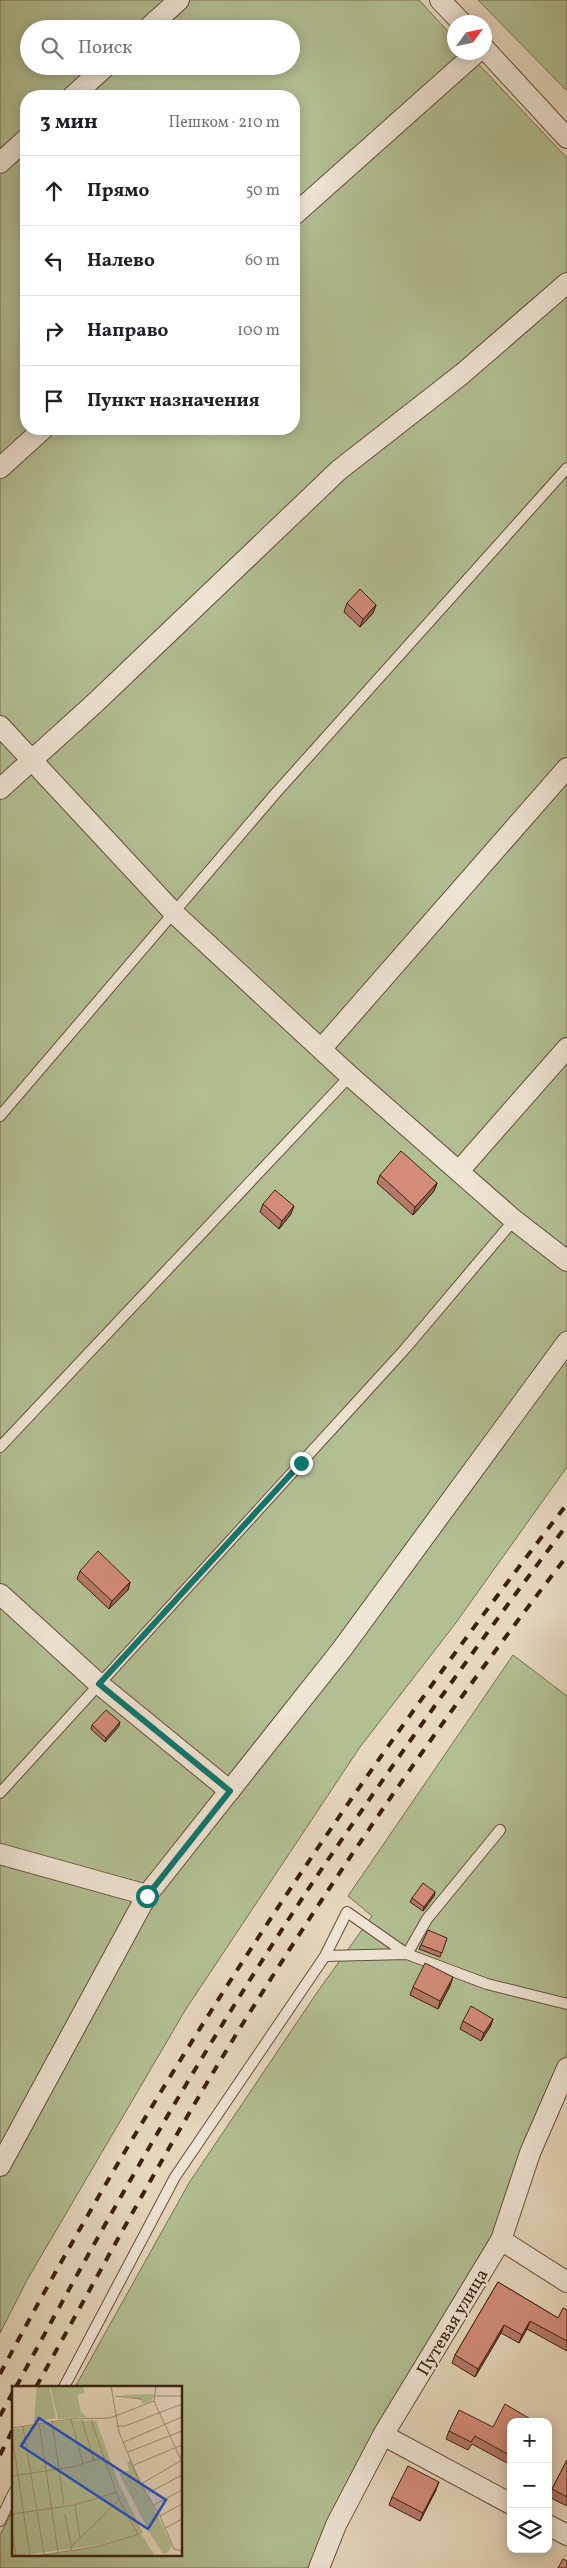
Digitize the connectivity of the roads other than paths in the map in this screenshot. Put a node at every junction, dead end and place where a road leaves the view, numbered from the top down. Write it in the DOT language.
graph roads {
  1 [pos="179,0"];
  2 [pos="440,0"];
  3 [pos="454,15"];
  4 [pos="157,20"];
  5 [pos="492,57"];
  6 [pos="468,60"];
  7 [pos="96,75"];
  8 [pos="80,90"];
  9 [pos="567,138"];
  10 [pos="20,145"];
  11 [pos="0,163"];
  12 [pos="300,210"];
  13 [pos="567,283"];
  14 [pos="36,435"];
  15 [pos="0,468"];
  16 [pos="567,468"];
  17 [pos="0,726"];
  18 [pos="31,762"];
  19 [pos="567,768"];
  20 [pos="0,788"];
  21 [pos="174,914"];
  22 [pos="322,1048"];
  23 [pos="567,1048"];
  24 [pos="350,1076"];
  25 [pos="0,1116"];
  26 [pos="459,1171"];
  27 [pos="514,1220"];
  28 [pos="567,1261"];
  29 [pos="567,1342"];
  30 [pos="0,1447"];
  31 [pos="0,1594"];
  32 [pos="99,1684"];
  33 [pos="230,1791"];
  34 [pos="0,1793"];
  35 [pos="500,1830"];
  36 [pos="0,1854"];
  37 [pos="147,1896"];
  38 [pos="407,1954"];
  39 [pos="325,1956"];
  40 [pos="567,2004"];
  41 [pos="567,2068"];
  42 [pos="0,2166"];
  43 [pos="501,2240"];
  44 [pos="567,2282"];
  45 [pos="65,2386"];
  46 [pos="383,2435"];
  47 [pos="12,2496"];
  48 [pos="507,2502"];
  49 [pos="0,2521"];
  50 [pos="552,2527"];
  51 [pos="567,2535"];
  52 [pos="319,2568"];
  1 -- 4 [label="street"];
  2 -- 3 [label="street"];
  5 -- 9 [label="street"];
  6 -- 12 [label="street"];
  7 -- 8 [label="street"];
  10 -- 11 [label="street"];
  13 -- 18 [label="street"];
  14 -- 15 [label="street"];
  16 -- 21 [label="lane"];
  17 -- 18 [label="street"];
  18 -- 20 [label="street"];
  18 -- 21 [label="street"];
  19 -- 22 [label="street"];
  21 -- 22 [label="street"];
  21 -- 25 [label="lane"];
  22 -- 24 [label="street"];
  23 -- 26 [label="street"];
  24 -- 26 [label="street"];
  24 -- 30 [label="lane"];
  26 -- 27 [label="street"];
  27 -- 28 [label="street"];
  27 -- 32 [label="lane"];
  29 -- 33 [label="street"];
  31 -- 32 [label="street"];
  32 -- 33 [label="street"];
  32 -- 34 [label="lane"];
  33 -- 37 [label="street"];
  35 -- 38 [label="lane"];
  36 -- 37 [label="street"];
  37 -- 42 [label="street"];
  38 -- 39 [label="lane"];
  38 -- 39 [label="lane"];
  38 -- 40 [label="lane"];
  39 -- 45 [label="lane"];
  41 -- 43 [label="street, Путевая улица"];
  43 -- 44 [label="street"];
  43 -- 46 [label="street, Путевая улица"];
  46 -- 48 [label="street"];
  46 -- 52 [label="street, Путевая улица"];
  47 -- 49 [label="lane"];
  50 -- 51 [label="street"];
}
